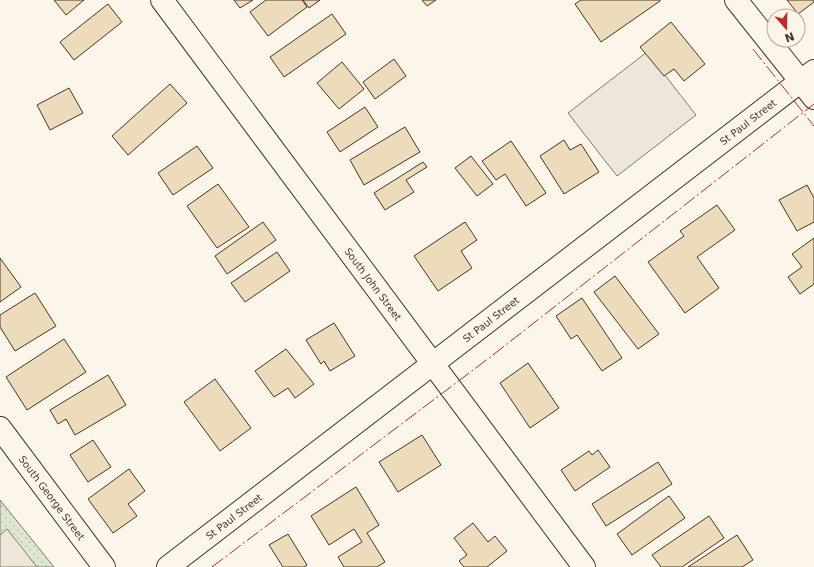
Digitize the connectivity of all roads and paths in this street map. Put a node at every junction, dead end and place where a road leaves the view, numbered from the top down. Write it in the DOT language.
graph roads {
  1 [pos="162,0"];
  2 [pos="736,0"];
  3 [pos="807,76"];
  4 [pos="814,98"];
  5 [pos="433,365"];
  6 [pos="0,428"];
  7 [pos="104,567"];
  8 [pos="168,567"];
  9 [pos="584,567"];
  1 -- 5 [label="street, South John Street"];
  2 -- 3 [label="street"];
  3 -- 4 [label="street"];
  3 -- 5 [label="street, St Paul Street"];
  5 -- 8 [label="street, St Paul Street"];
  5 -- 9 [label="street, South John Street"];
  6 -- 7 [label="street, South George Street"];
}
